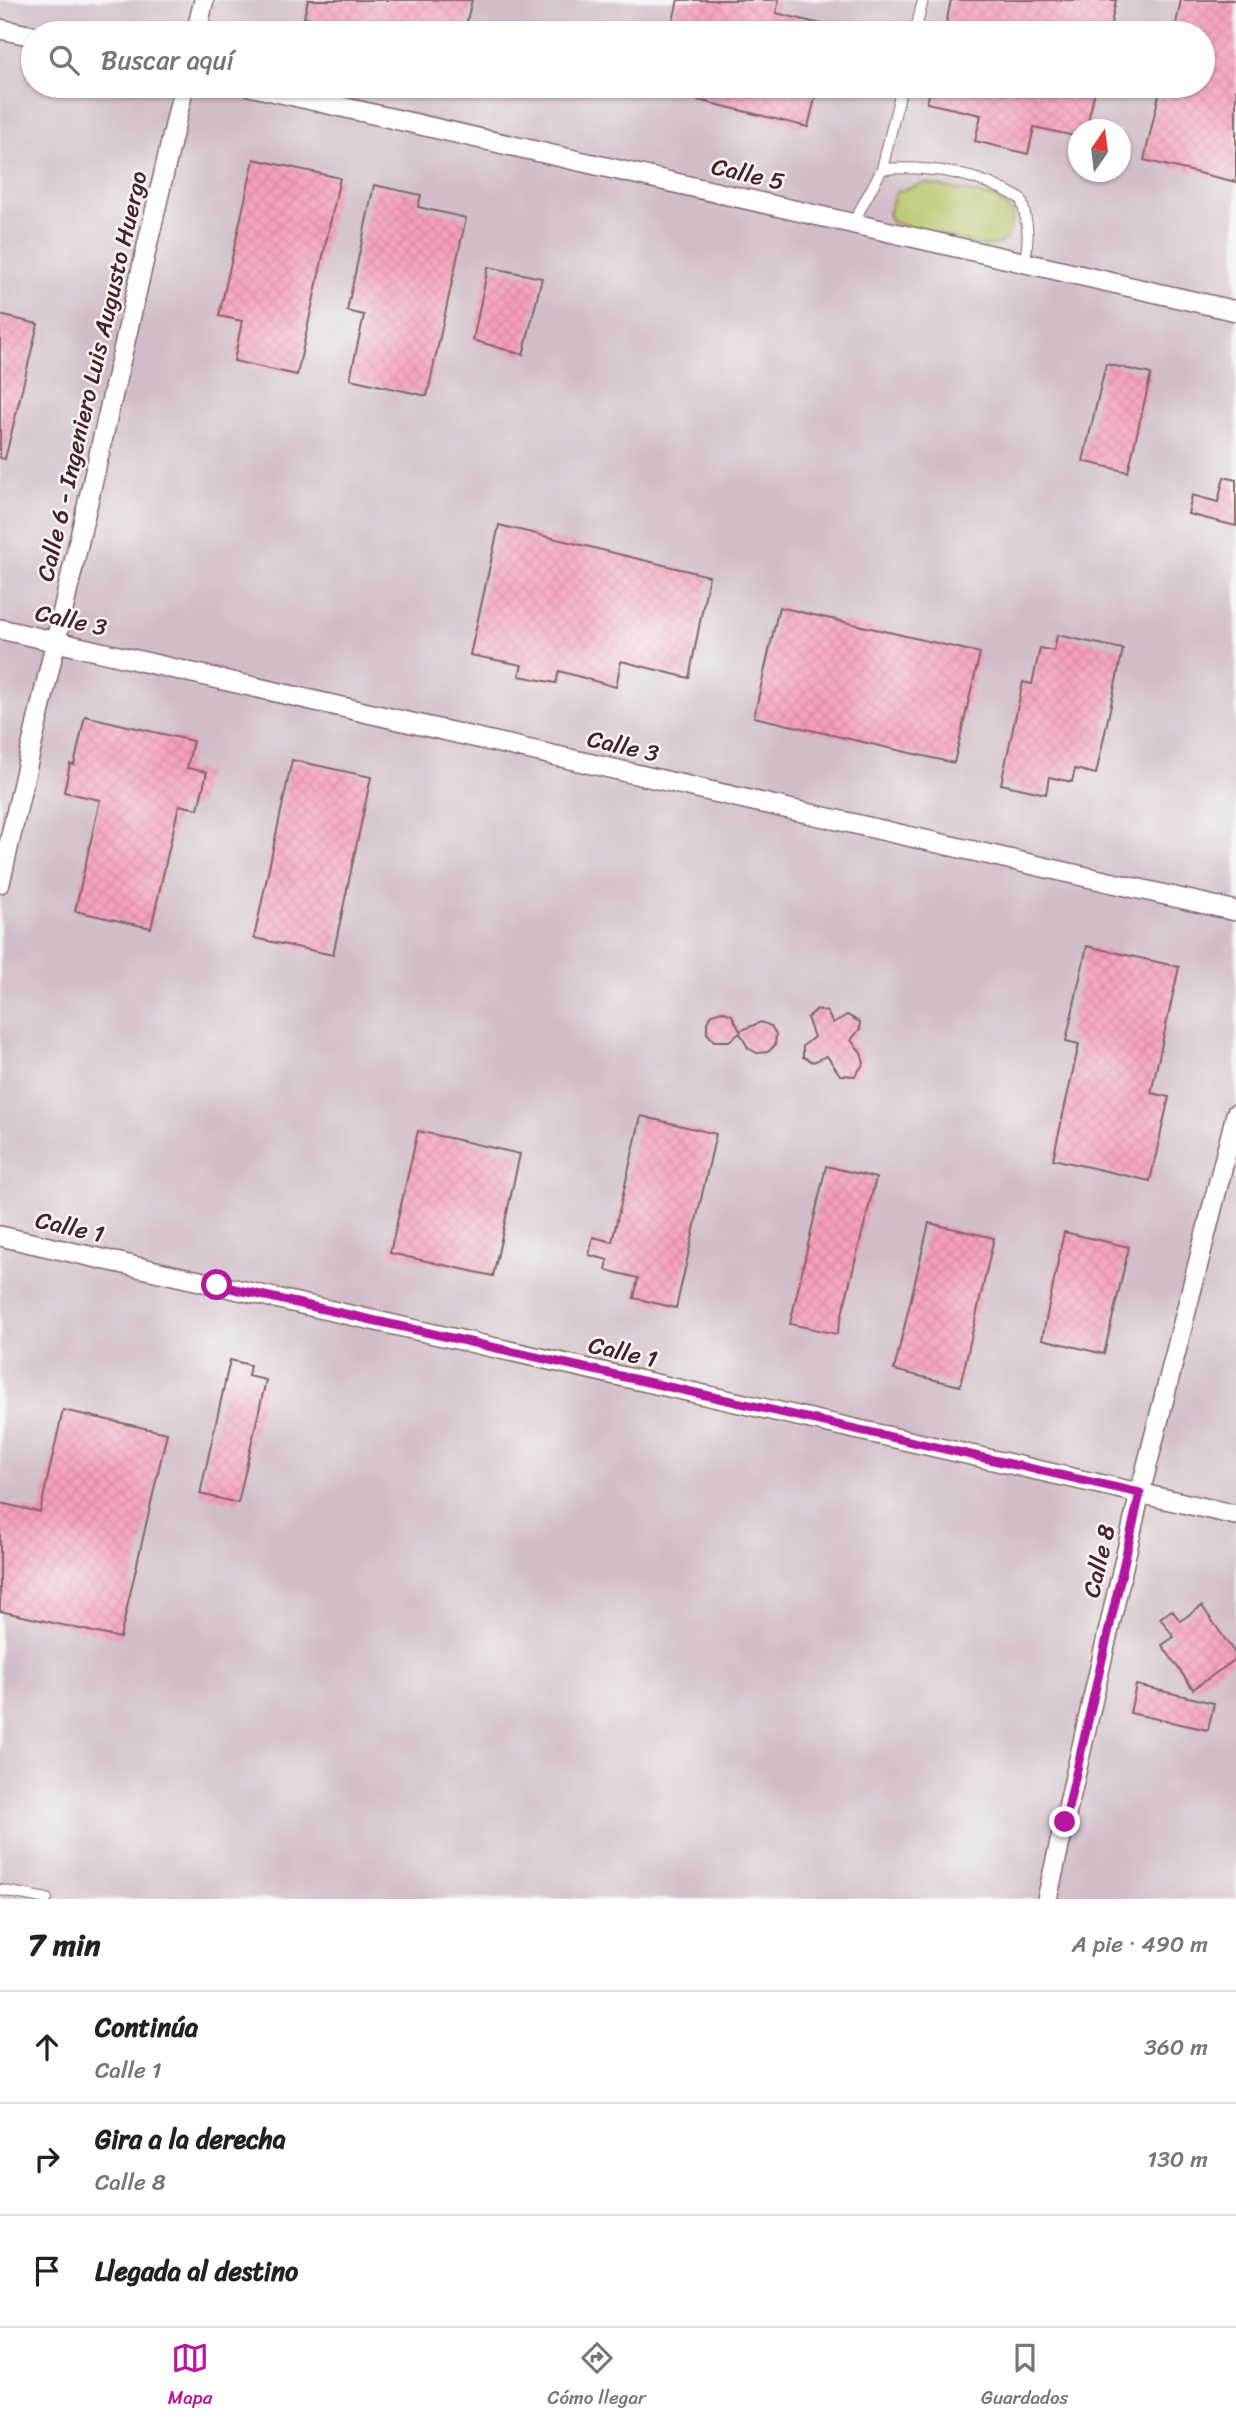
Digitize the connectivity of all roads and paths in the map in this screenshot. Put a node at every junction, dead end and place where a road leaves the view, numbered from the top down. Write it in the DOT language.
graph roads {
  1 [pos="204,0"];
  2 [pos="923,0"];
  3 [pos="199,21"];
  4 [pos="918,21"];
  5 [pos="0,29"];
  6 [pos="21,33"];
  7 [pos="181,98"];
  8 [pos="303,98"];
  9 [pos="899,98"];
  10 [pos="882,169"];
  11 [pos="853,223"];
  12 [pos="1024,262"];
  13 [pos="1236,311"];
  14 [pos="0,629"];
  15 [pos="56,642"];
  16 [pos="0,883"];
  17 [pos="1236,911"];
  18 [pos="1236,1114"];
  19 [pos="0,1236"];
  20 [pos="1140,1493"];
  21 [pos="1236,1515"];
  22 [pos="0,1890"];
  23 [pos="47,1899"];
  24 [pos="1047,1899"];
  1 -- 3 [label="street"];
  2 -- 4 [label="lane"];
  5 -- 6 [label="street"];
  7 -- 15 [label="street, Calle 6 - Ingeniero Luis Augusto Huergo"];
  8 -- 11 [label="street, Calle 5"];
  9 -- 10 [label="lane"];
  10 -- 11 [label="lane"];
  10 -- 12 [label="lane"];
  11 -- 12 [label="street, Calle 5"];
  12 -- 13 [label="street, Calle 5"];
  14 -- 15 [label="street, Calle 3"];
  15 -- 16 [label="street, Calle 6 - Ingeniero Luis Augusto Huergo"];
  15 -- 17 [label="street, Calle 3"];
  18 -- 20 [label="street, Calle 8"];
  19 -- 20 [label="street, Calle 1"];
  20 -- 21 [label="street, Calle 1"];
  20 -- 24 [label="street, Calle 8"];
  22 -- 23 [label="lane"];
}
